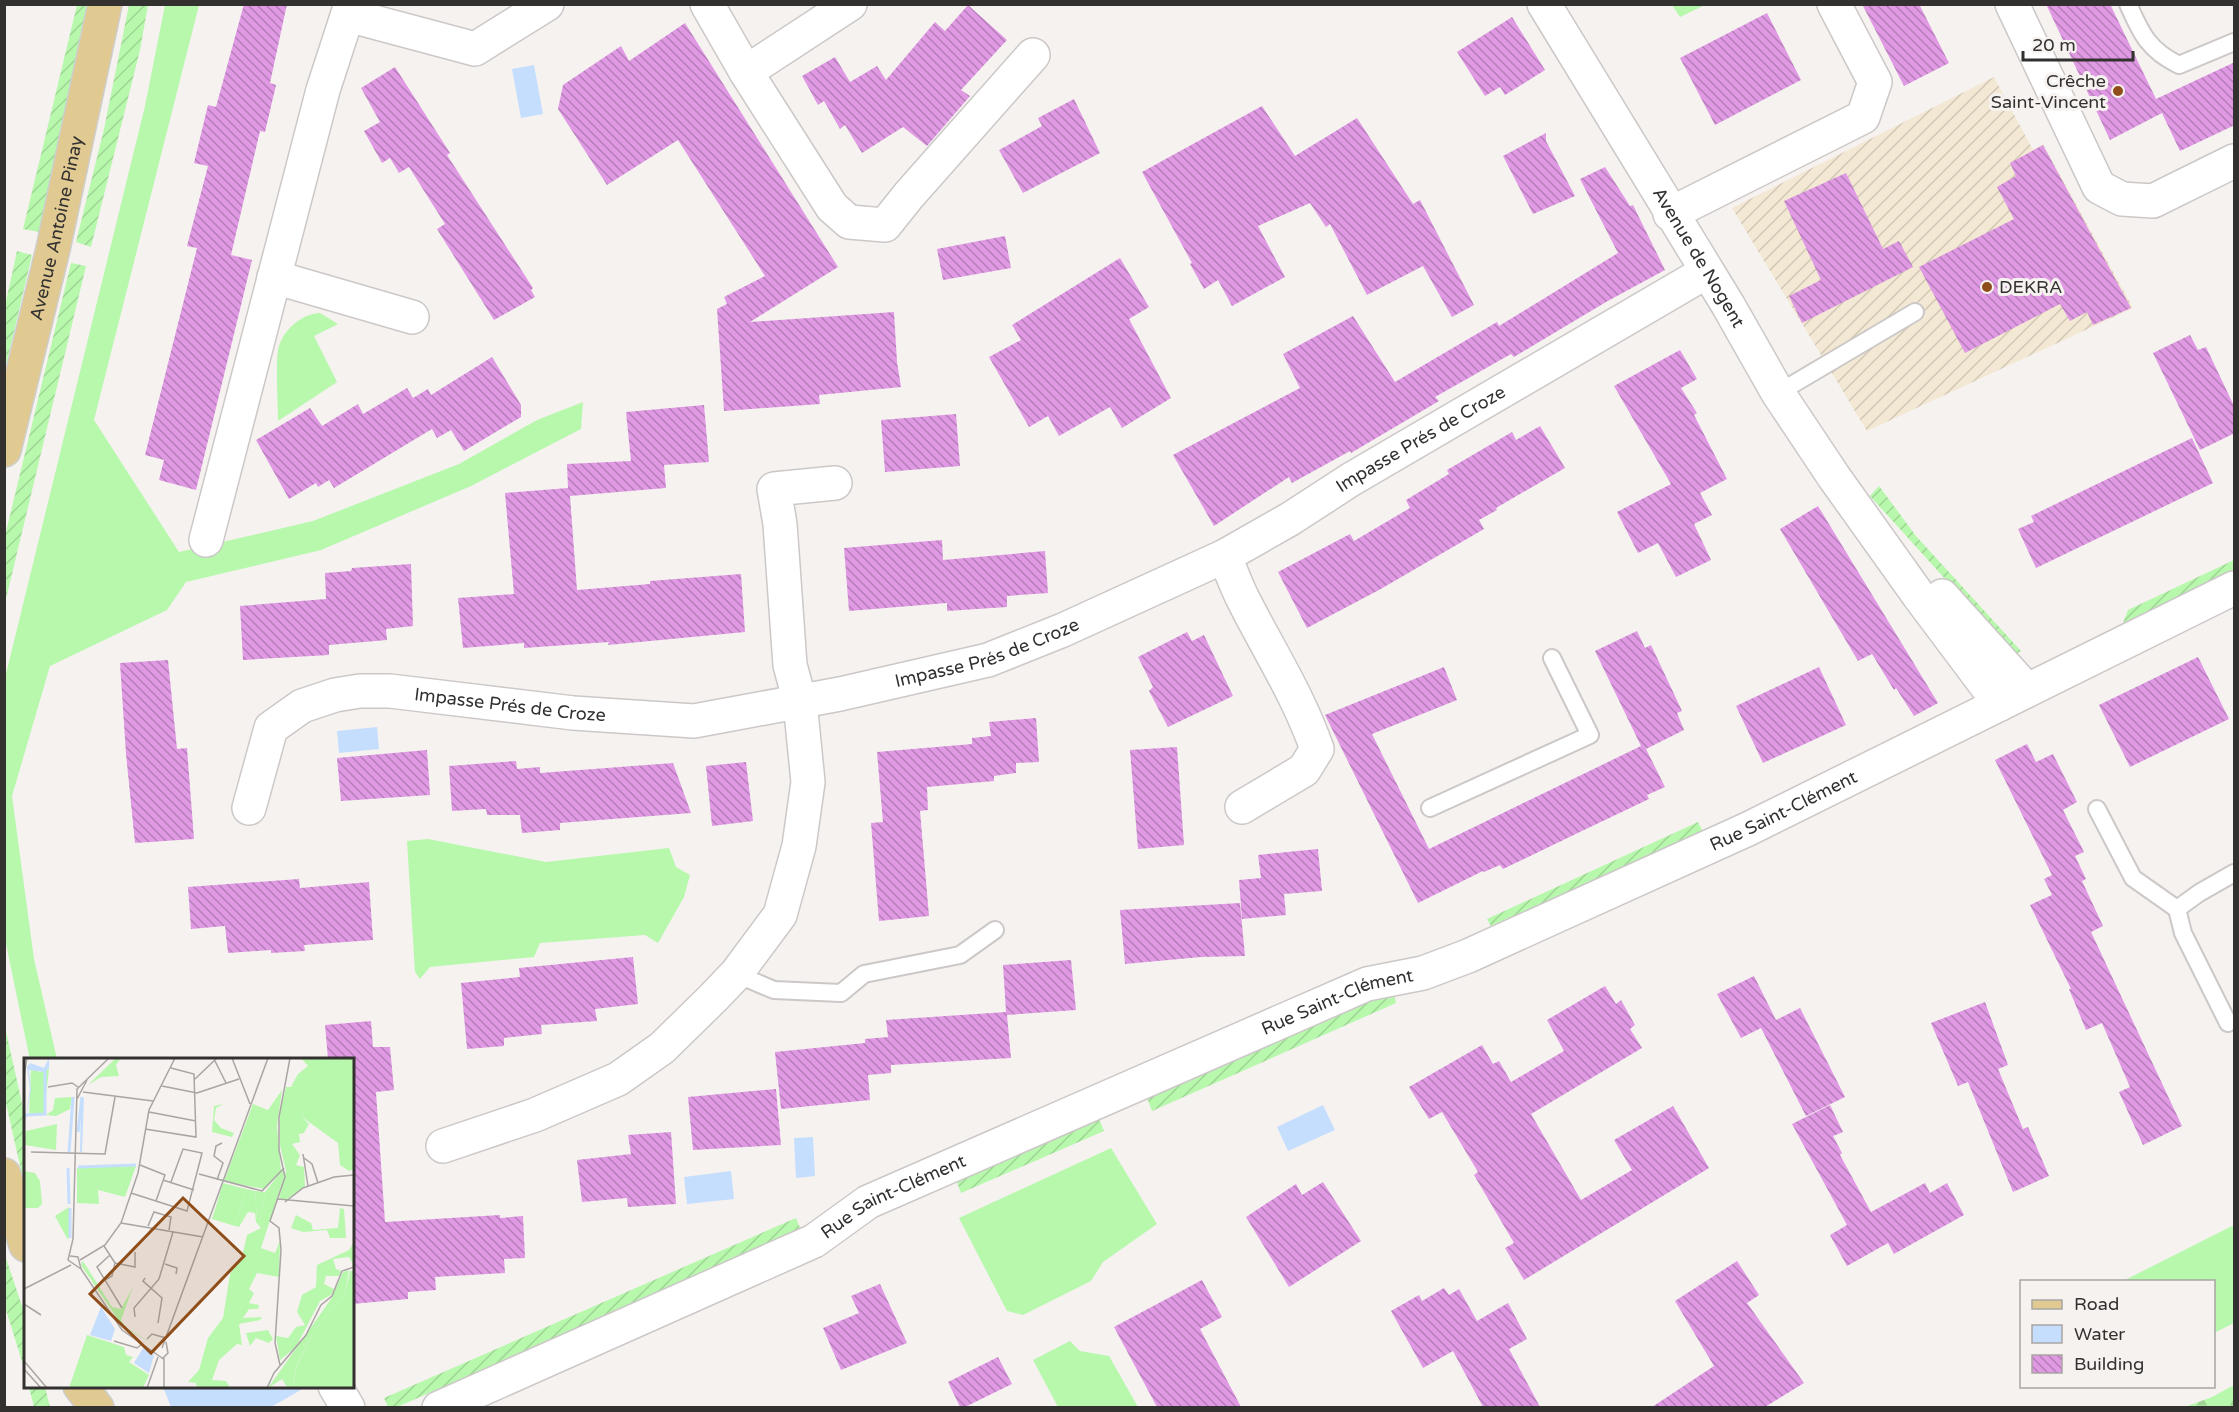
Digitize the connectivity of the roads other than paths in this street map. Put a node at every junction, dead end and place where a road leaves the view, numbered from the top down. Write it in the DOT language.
graph roads {
  1 [pos="105,4"];
  2 [pos="547,4"];
  3 [pos="707,4"];
  4 [pos="850,4"];
  5 [pos="1544,4"];
  6 [pos="1834,4"];
  7 [pos="2012,4"];
  8 [pos="2128,4"];
  9 [pos="349,10"];
  10 [pos="2235,42"];
  11 [pos="1034,55"];
  12 [pos="746,72"];
  13 [pos="2235,161"];
  14 [pos="1670,214"];
  15 [pos="1706,272"];
  16 [pos="274,277"];
  17 [pos="1915,312"];
  18 [pos="412,317"];
  19 [pos="1778,393"];
  20 [pos="4,450"];
  21 [pos="835,483"];
  22 [pos="206,540"];
  23 [pos="1225,556"];
  24 [pos="2234,590"];
  25 [pos="1552,658"];
  26 [pos="2014,697"];
  27 [pos="800,702"];
  28 [pos="1242,807"];
  29 [pos="249,808"];
  30 [pos="1430,808"];
  31 [pos="2097,809"];
  32 [pos="2235,873"];
  33 [pos="2177,909"];
  34 [pos="995,930"];
  35 [pos="736,974"];
  36 [pos="2228,1023"];
  37 [pos="442,1146"];
  38 [pos="4,1175"];
  39 [pos="9,1210"];
  40 [pos="24,1241"];
  41 [pos="68,1388"];
  42 [pos="82,1388"];
  43 [pos="336,1388"];
  44 [pos="68,1407"];
  45 [pos="97,1407"];
  46 [pos="348,1407"];
  47 [pos="439,1407"];
  1 -- 20 [label="main road, Avenue Antoine Pinay"];
  2 -- 9 [label="street"];
  3 -- 12 [label="street"];
  4 -- 12 [label="street"];
  5 -- 14 [label="street, Avenue de Nogent"];
  6 -- 14 [label="street"];
  7 -- 13 [label="street"];
  8 -- 10 [label="lane"];
  9 -- 16 [label="street"];
  11 -- 12 [label="street"];
  14 -- 15 [label="street, Avenue de Nogent"];
  15 -- 19 [label="street, Avenue de Nogent"];
  15 -- 23 [label="street, Impasse Prés de Croze"];
  16 -- 18 [label="street"];
  16 -- 22 [label="street"];
  17 -- 19 [label="lane"];
  19 -- 26 [label="street, Avenue de Nogent"];
  21 -- 27 [label="street"];
  23 -- 27 [label="street, Impasse Prés de Croze"];
  23 -- 28 [label="street"];
  24 -- 26 [label="street, Rue Saint-Clément"];
  25 -- 30 [label="lane"];
  26 -- 47 [label="street, Rue Saint-Clément"];
  27 -- 29 [label="street, Impasse Prés de Croze"];
  27 -- 35 [label="street"];
  31 -- 33 [label="lane"];
  32 -- 33 [label="lane"];
  33 -- 36 [label="lane"];
  34 -- 35 [label="lane"];
  35 -- 37 [label="street"];
  38 -- 39 [label="main road"];
  39 -- 40 [label="main road"];
  41 -- 44 [label="main road"];
  42 -- 45 [label="main road"];
  43 -- 46 [label="street"];
}
